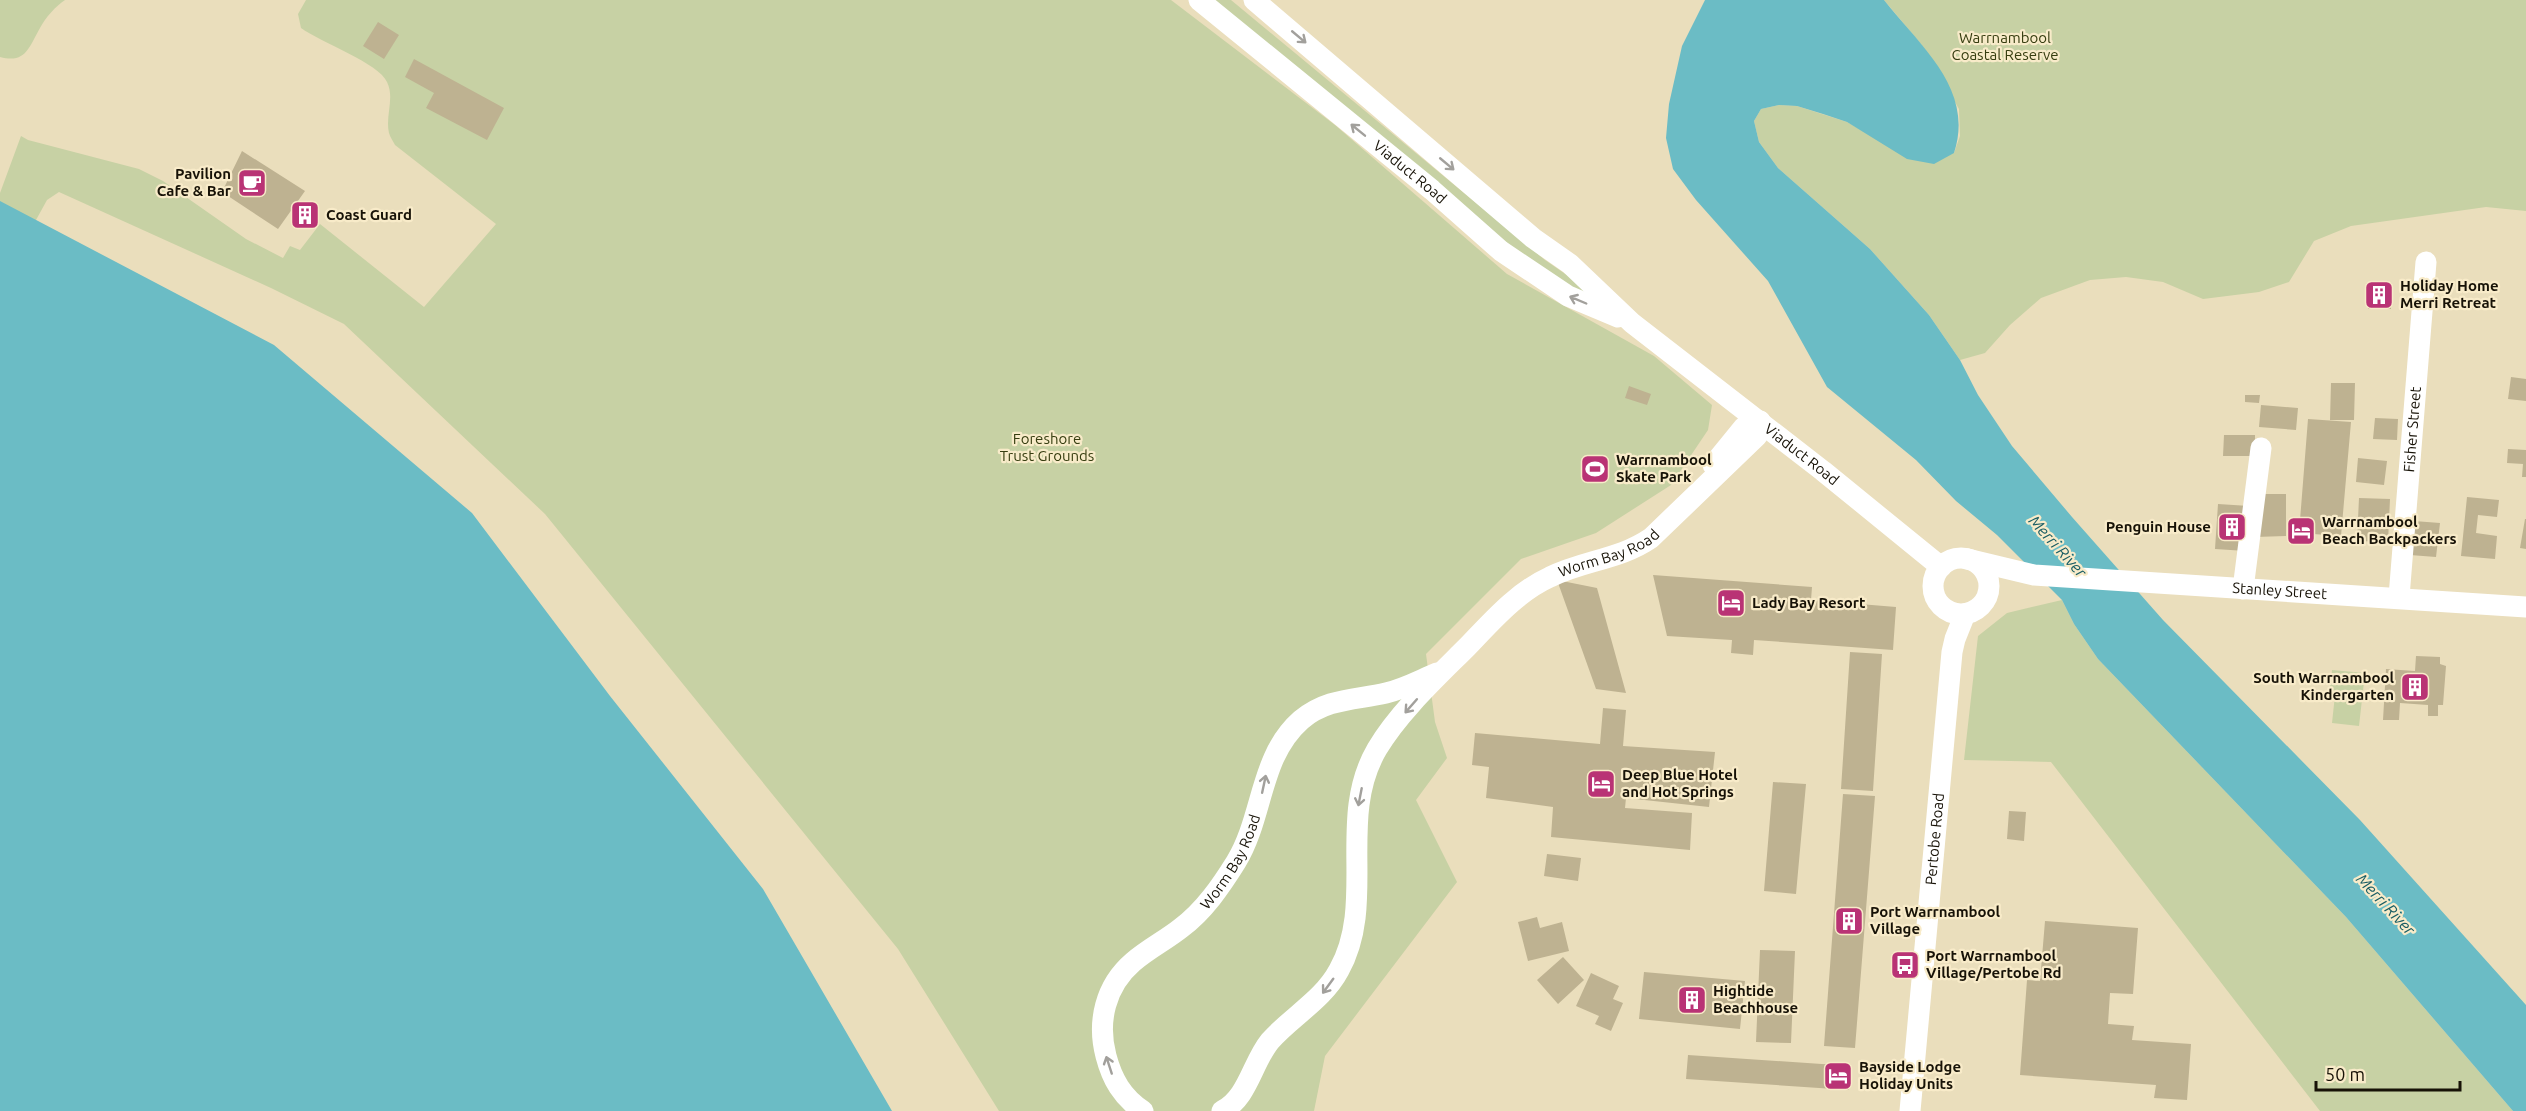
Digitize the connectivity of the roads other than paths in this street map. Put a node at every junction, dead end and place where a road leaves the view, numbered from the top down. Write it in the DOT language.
graph roads {
  1 [pos="1199,0"];
  2 [pos="1254,0"];
  3 [pos="2426,262"];
  4 [pos="1632,323"];
  5 [pos="1760,422"];
  6 [pos="2261,448"];
  7 [pos="1967,559"];
  8 [pos="1941,567"];
  9 [pos="2034,575"];
  10 [pos="2243,589"];
  11 [pos="2399,597"];
  12 [pos="1984,601"];
  13 [pos="2526,607"];
  14 [pos="1944,608"];
  15 [pos="1965,614"];
  16 [pos="1955,639"];
  17 [pos="1443,670"];
  18 [pos="1359,696"];
  19 [pos="1381,744"];
  20 [pos="1143,1111"];
  21 [pos="1222,1111"];
  22 [pos="1910,1111"];
  4 -- 1 [label="street, Viaduct Road, one-way"];
  2 -- 4 [label="street, Viaduct Road, one-way"];
  3 -- 11 [label="street, Fisher Street"];
  4 -- 5 [label="street, Viaduct Road"];
  5 -- 8 [label="street, Viaduct Road"];
  5 -- 17 [label="street, Worm Bay Road"];
  6 -- 10 [label="street"];
  7 -- 8 [label="street"];
  7 -- 9 [label="street, Stanley Street"];
  7 -- 12 [label="street"];
  8 -- 14 [label="street"];
  9 -- 10 [label="street, Stanley Street"];
  9 -- 12 [label="street, Stanley Street"];
  10 -- 11 [label="street, Stanley Street"];
  11 -- 13 [label="street, Stanley Street"];
  12 -- 15 [label="street"];
  14 -- 15 [label="street"];
  14 -- 16 [label="street, Pertobe Road"];
  15 -- 16 [label="street, Pertobe Road"];
  16 -- 22 [label="street, Pertobe Road"];
  17 -- 18 [label="street, Worm Bay Road"];
  17 -- 19 [label="street, Worm Bay Road, one-way"];
  18 -- 19 [label="street"];
  20 -- 18 [label="street, Worm Bay Road, one-way"];
  19 -- 21 [label="street, Worm Bay Road, one-way"];
}
